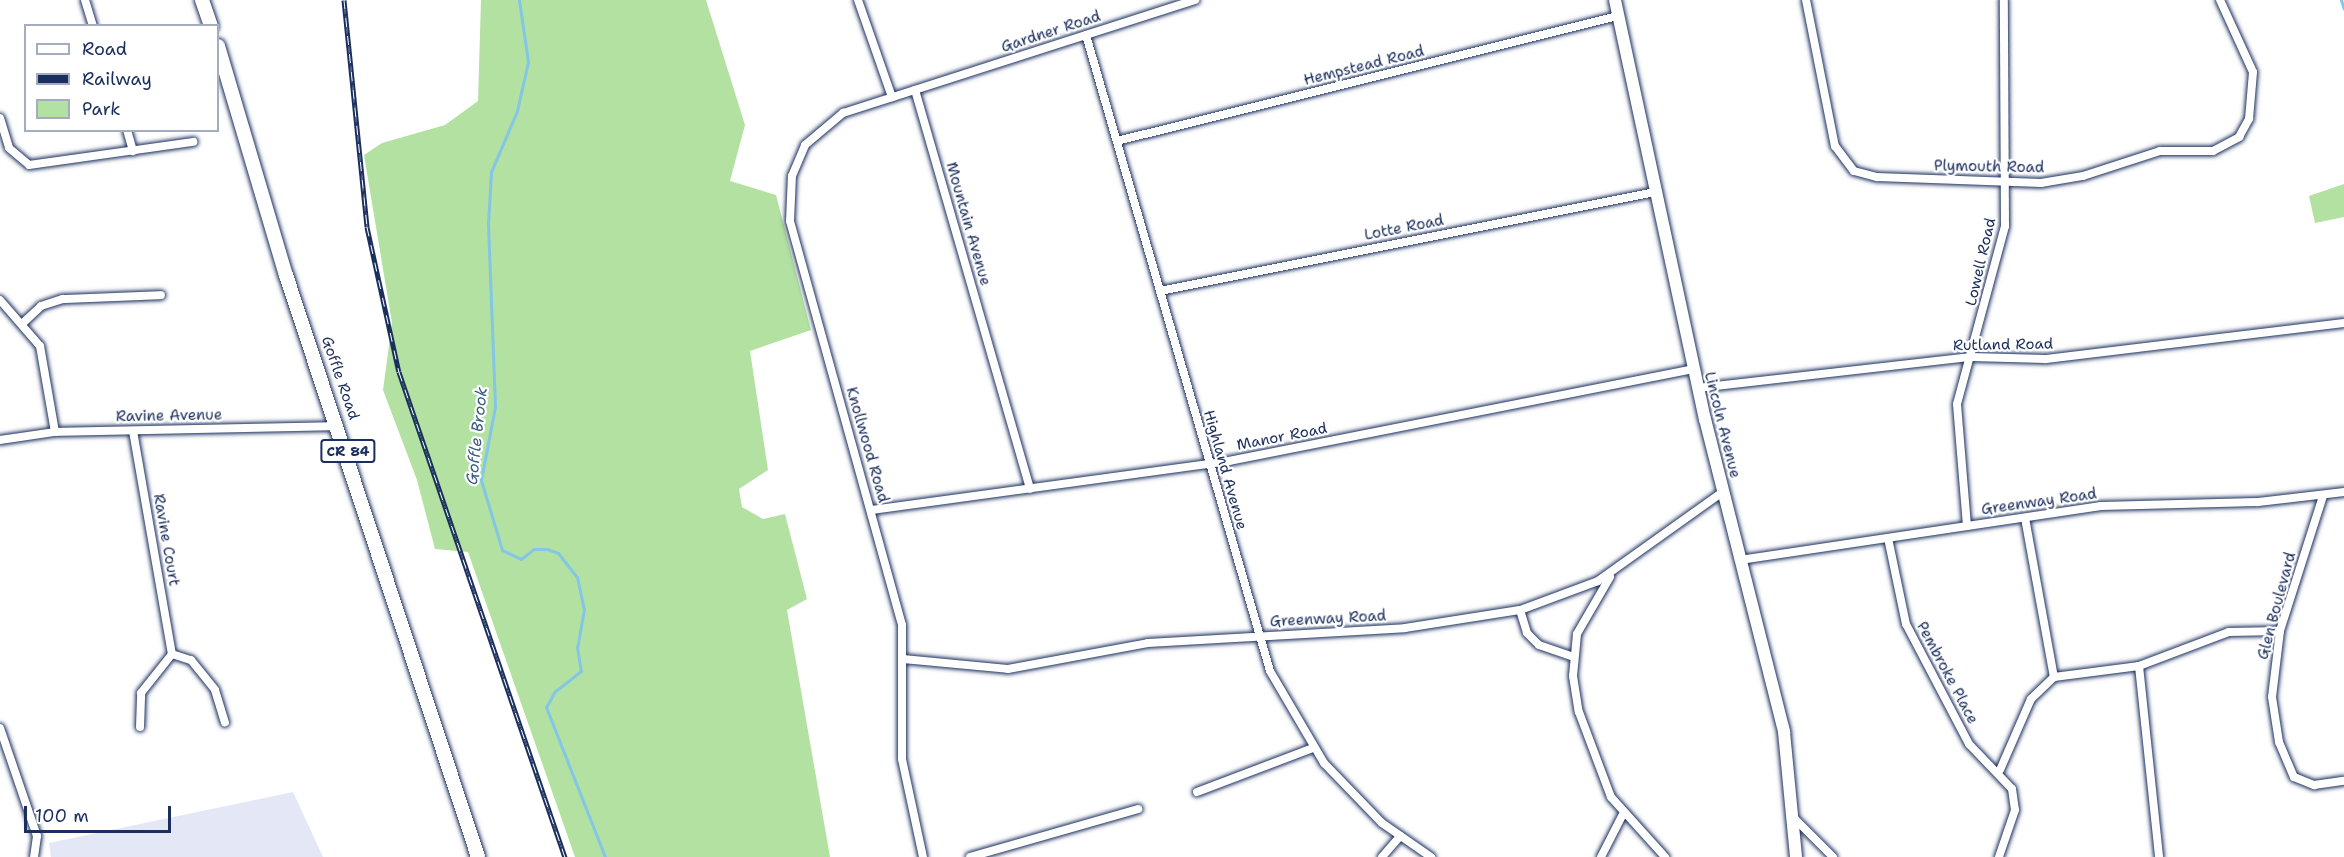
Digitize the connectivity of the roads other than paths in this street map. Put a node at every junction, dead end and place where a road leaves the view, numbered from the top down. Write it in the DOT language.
graph roads {
  1 [pos="85,0"];
  2 [pos="202,0"];
  3 [pos="858,0"];
  4 [pos="1195,0"];
  5 [pos="1615,0"];
  6 [pos="1806,0"];
  7 [pos="2004,0"];
  8 [pos="2220,0"];
  9 [pos="1618,16"];
  10 [pos="92,24"];
  11 [pos="210,24"];
  12 [pos="1086,35"];
  13 [pos="219,49"];
  14 [pos="915,90"];
  15 [pos="892,97"];
  16 [pos="0,118"];
  17 [pos="128,132"];
  18 [pos="1117,141"];
  19 [pos="193,142"];
  20 [pos="133,151"];
  21 [pos="2008,182"];
  22 [pos="1655,192"];
  23 [pos="1160,291"];
  24 [pos="161,295"];
  25 [pos="0,300"];
  26 [pos="24,322"];
  27 [pos="2344,323"];
  28 [pos="1971,357"];
  29 [pos="1693,369"];
  30 [pos="1698,388"];
  31 [pos="339,426"];
  32 [pos="133,430"];
  33 [pos="55,432"];
  34 [pos="0,440"];
  35 [pos="1209,464"];
  36 [pos="1030,489"];
  37 [pos="1723,492"];
  38 [pos="2344,492"];
  39 [pos="2323,496"];
  40 [pos="872,510"];
  41 [pos="2025,518"];
  42 [pos="1967,526"];
  43 [pos="1888,538"];
  44 [pos="1740,560"];
  45 [pos="1620,566"];
  46 [pos="1520,610"];
  47 [pos="2280,631"];
  48 [pos="1259,637"];
  49 [pos="172,654"];
  50 [pos="1573,657"];
  51 [pos="903,659"];
  52 [pos="2139,666"];
  53 [pos="2054,677"];
  54 [pos="225,722"];
  55 [pos="140,727"];
  56 [pos="0,728"];
  57 [pos="1313,748"];
  58 [pos="2000,770"];
  59 [pos="2344,781"];
  60 [pos="1197,792"];
  61 [pos="1138,809"];
  62 [pos="1623,814"];
  63 [pos="1792,816"];
  64 [pos="1400,836"];
  65 [pos="34,857"];
  66 [pos="478,857"];
  67 [pos="923,857"];
  68 [pos="970,857"];
  69 [pos="1382,857"];
  70 [pos="1431,857"];
  71 [pos="1601,857"];
  72 [pos="1665,857"];
  73 [pos="1796,857"];
  74 [pos="1833,857"];
  75 [pos="1999,857"];
  76 [pos="2159,857"];
  1 -- 10 [label="street"];
  2 -- 11 [label="main road"];
  3 -- 15 [label="street"];
  4 -- 12 [label="street, Gardner Road"];
  5 -- 9 [label="main road, Lincoln Avenue"];
  6 -- 21 [label="street, Plymouth Road"];
  7 -- 21 [label="street, Lowell Road"];
  8 -- 21 [label="street, Plymouth Road"];
  9 -- 18 [label="street, Hempstead Road"];
  9 -- 22 [label="main road, Lincoln Avenue"];
  12 -- 14 [label="street, Gardner Road"];
  12 -- 18 [label="street, Highland Avenue"];
  13 -- 31 [label="main road, Goffle Road / CR 84"];
  14 -- 15 [label="street"];
  14 -- 36 [label="street, Mountain Avenue"];
  15 -- 40 [label="street, Knollwood Road"];
  16 -- 20 [label="street"];
  17 -- 20 [label="street"];
  18 -- 23 [label="street, Highland Avenue"];
  19 -- 20 [label="street"];
  21 -- 28 [label="street, Lowell Road"];
  22 -- 23 [label="street, Lotte Road"];
  22 -- 29 [label="main road, Lincoln Avenue"];
  23 -- 35 [label="street, Highland Avenue"];
  24 -- 26 [label="street"];
  25 -- 26 [label="street"];
  26 -- 33 [label="street"];
  27 -- 28 [label="street, Rutland Road"];
  28 -- 30 [label="street, Rutland Road"];
  28 -- 42 [label="street, Lowell Road"];
  29 -- 30 [label="main road, Lincoln Avenue"];
  29 -- 35 [label="street, Manor Road"];
  30 -- 37 [label="main road, Lincoln Avenue"];
  31 -- 32 [label="street, Ravine Avenue"];
  31 -- 66 [label="main road, Goffle Road / CR 84"];
  32 -- 33 [label="street, Ravine Avenue"];
  32 -- 49 [label="street, Ravine Court"];
  33 -- 34 [label="street, Ravine Avenue"];
  35 -- 36 [label="street, Manor Road"];
  35 -- 48 [label="street, Highland Avenue"];
  36 -- 40 [label="street, Manor Road"];
  37 -- 44 [label="main road, Lincoln Avenue"];
  37 -- 45 [label="street, Greenway Road"];
  38 -- 39 [label="street, Greenway Road"];
  39 -- 41 [label="street, Greenway Road"];
  39 -- 47 [label="street, Glen Boulevard"];
  40 -- 51 [label="street, Knollwood Road"];
  41 -- 42 [label="street, Greenway Road"];
  41 -- 53 [label="street"];
  42 -- 43 [label="street, Greenway Road"];
  43 -- 44 [label="street, Greenway Road"];
  43 -- 58 [label="street, Pembroke Place"];
  44 -- 63 [label="main road, Lincoln Avenue"];
  45 -- 46 [label="street, Greenway Road"];
  45 -- 50 [label="street"];
  46 -- 48 [label="street, Greenway Road"];
  46 -- 50 [label="street"];
  47 -- 52 [label="street"];
  47 -- 59 [label="street, Glen Boulevard"];
  48 -- 51 [label="street, Greenway Road"];
  48 -- 57 [label="street, Highland Avenue"];
  49 -- 54 [label="street"];
  49 -- 55 [label="street"];
  50 -- 62 [label="street"];
  51 -- 67 [label="street, Knollwood Road"];
  52 -- 53 [label="street"];
  52 -- 76 [label="street"];
  53 -- 58 [label="street"];
  56 -- 65 [label="street"];
  57 -- 60 [label="street"];
  57 -- 64 [label="street, Highland Avenue"];
  58 -- 75 [label="street"];
  61 -- 68 [label="street"];
  62 -- 71 [label="street"];
  62 -- 72 [label="street"];
  63 -- 73 [label="main road, Lincoln Avenue"];
  63 -- 74 [label="street"];
  64 -- 69 [label="street"];
  64 -- 70 [label="street, Highland Avenue"];
}
